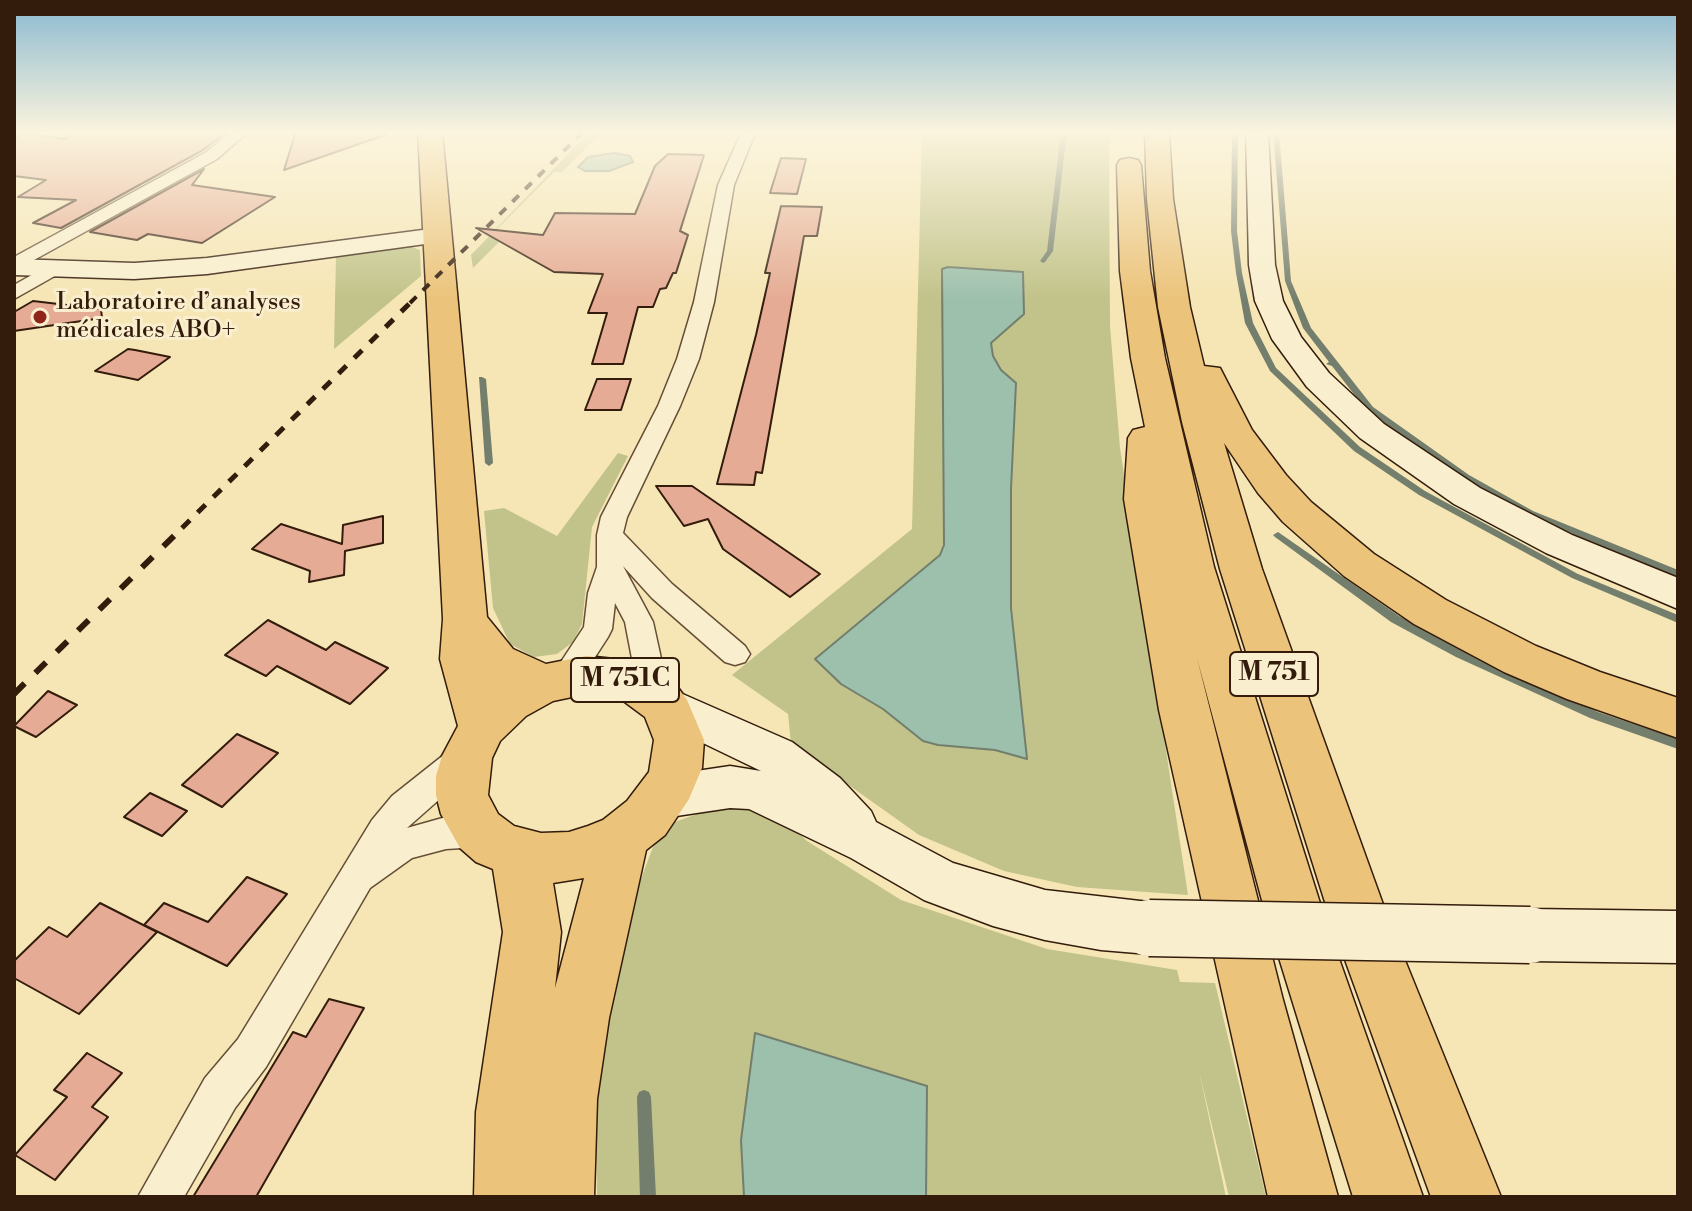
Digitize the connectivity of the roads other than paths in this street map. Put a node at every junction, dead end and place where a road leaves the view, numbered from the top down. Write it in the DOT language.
graph roads {
  1 [pos="155,188"];
  2 [pos="434,188"];
  3 [pos="726,188"];
  4 [pos="1131,188"];
  5 [pos="1160,188"];
  6 [pos="1259,188"];
  7 [pos="437,221"];
  8 [pos="14,266"];
  9 [pos="53,269"];
  10 [pos="14,293"];
  11 [pos="1174,307"];
  12 [pos="1148,358"];
  13 [pos="610,535"];
  14 [pos="610,567"];
  15 [pos="1678,594"];
  16 [pos="465,619"];
  17 [pos="735,654"];
  18 [pos="554,681"];
  19 [pos="658,699"];
  20 [pos="1678,718"];
  21 [pos="475,742"];
  22 [pos="643,817"];
  23 [pos="497,842"];
  24 [pos="868,842"];
  25 [pos="355,881"];
  26 [pos="1678,937"];
  27 [pos="160,1197"];
  28 [pos="509,1197"];
  29 [pos="559,1197"];
  30 [pos="1303,1197"];
  31 [pos="1388,1197"];
  32 [pos="1466,1197"];
  1 -- 8 [label="street"];
  2 -- 7 [label="main road, M 751C"];
  3 -- 13 [label="street"];
  4 -- 12 [label="main road, M 751"];
  5 -- 11 [label="main road, M 751"];
  6 -- 15 [label="street"];
  7 -- 9 [label="street"];
  7 -- 16 [label="main road, M 751C"];
  8 -- 9 [label="street"];
  9 -- 10 [label="street"];
  11 -- 20 [label="main road"];
  11 -- 32 [label="main road, M 751"];
  12 -- 30 [label="main road"];
  12 -- 31 [label="main road, M 751"];
  13 -- 14 [label="street"];
  13 -- 17 [label="street"];
  14 -- 18 [label="street"];
  14 -- 19 [label="street"];
  16 -- 18 [label="main road, M 751C"];
  16 -- 21 [label="main road, M 751C"];
  18 -- 19 [label="main road, M 751C"];
  18 -- 21 [label="main road, M 751C"];
  19 -- 22 [label="main road, M 751C"];
  19 -- 24 [label="street"];
  21 -- 23 [label="main road, M 751C"];
  21 -- 25 [label="street"];
  22 -- 23 [label="main road"];
  22 -- 24 [label="street"];
  22 -- 29 [label="main road, M 751C"];
  23 -- 25 [label="street"];
  23 -- 28 [label="main road, M 751C"];
  24 -- 26 [label="street, bridge"];
  25 -- 27 [label="street"];
}
